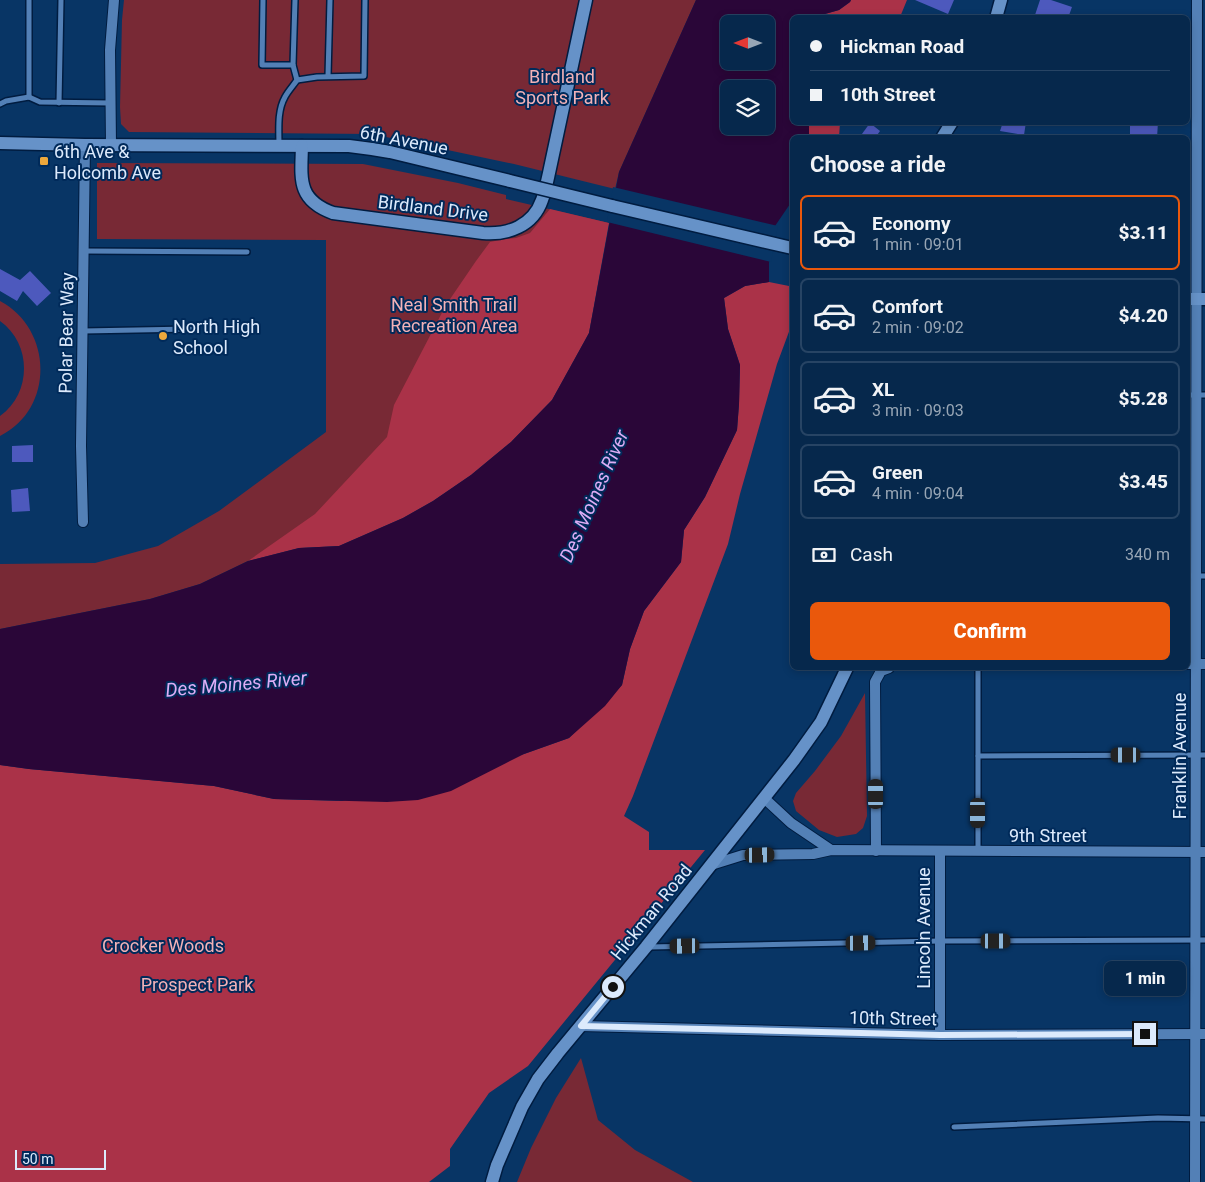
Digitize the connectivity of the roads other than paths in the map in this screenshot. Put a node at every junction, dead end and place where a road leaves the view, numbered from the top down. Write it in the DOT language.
graph roads {
  1 [pos="29,0"];
  2 [pos="61,0"];
  3 [pos="114,0"];
  4 [pos="263,0"];
  5 [pos="295,0"];
  6 [pos="330,0"];
  7 [pos="365,0"];
  8 [pos="586,0"];
  9 [pos="1001,0"];
  10 [pos="1197,0"];
  11 [pos="997,15"];
  12 [pos="293,65"];
  13 [pos="328,76"];
  14 [pos="296,80"];
  15 [pos="29,97"];
  16 [pos="59,103"];
  17 [pos="111,103"];
  18 [pos="0,104"];
  19 [pos="1201,131"];
  20 [pos="0,143"];
  21 [pos="85,145"];
  22 [pos="111,145"];
  23 [pos="279,146"];
  24 [pos="302,146"];
  25 [pos="790,248"];
  26 [pos="84,251"];
  27 [pos="247,252"];
  28 [pos="1196,299"];
  29 [pos="190,329"];
  30 [pos="82,331"];
  31 [pos="1196,395"];
  32 [pos="1196,482"];
  33 [pos="83,522"];
  34 [pos="1196,576"];
  35 [pos="1196,664"];
  36 [pos="846,670"];
  37 [pos="884,670"];
  38 [pos="978,670"];
  39 [pos="1200,755"];
  40 [pos="978,756"];
  41 [pos="764,798"];
  42 [pos="831,850"];
  43 [pos="876,851"];
  44 [pos="940,851"];
  45 [pos="978,851"];
  46 [pos="1200,852"];
  47 [pos="711,865"];
  48 [pos="1200,940"];
  49 [pos="940,942"];
  50 [pos="646,947"];
  51 [pos="581,1026"];
  52 [pos="1200,1034"];
  53 [pos="940,1035"];
  54 [pos="1200,1119"];
  55 [pos="954,1127"];
  56 [pos="492,1182"];
  57 [pos="1195,1182"];
  1 -- 15 [label="lane"];
  2 -- 16 [label="lane"];
  3 -- 17 [label="street"];
  4 -- 12 [label="lane"];
  5 -- 12 [label="lane"];
  6 -- 13 [label="lane"];
  7 -- 13 [label="lane"];
  8 -- 24 [label="main road, Birdland Drive"];
  9 -- 11 [label="main road"];
  10 -- 19 [label="street, Franklin Avenue"];
  12 -- 14 [label="lane"];
  13 -- 14 [label="lane"];
  14 -- 23 [label="lane"];
  15 -- 16 [label="lane"];
  15 -- 18 [label="lane"];
  16 -- 17 [label="lane"];
  17 -- 22 [label="street"];
  19 -- 28 [label="street, Franklin Avenue"];
  20 -- 21 [label="main road, 6th Avenue"];
  21 -- 22 [label="main road, 6th Avenue"];
  21 -- 26 [label="street, Polar Bear Way"];
  22 -- 23 [label="main road, 6th Avenue"];
  23 -- 24 [label="main road, 6th Avenue"];
  24 -- 25 [label="main road, 6th Avenue, bridge"];
  26 -- 27 [label="lane"];
  26 -- 30 [label="street, Polar Bear Way"];
  28 -- 31 [label="street, Franklin Avenue"];
  29 -- 30 [label="lane"];
  30 -- 33 [label="street, Polar Bear Way"];
  31 -- 32 [label="street, Franklin Avenue"];
  32 -- 34 [label="street, Franklin Avenue"];
  34 -- 35 [label="street, Franklin Avenue"];
  35 -- 39 [label="street, Franklin Avenue"];
  36 -- 41 [label="main road, Hickman Road"];
  37 -- 43 [label="street"];
  38 -- 40 [label="lane"];
  39 -- 40 [label="lane"];
  39 -- 46 [label="street, Franklin Avenue"];
  40 -- 45 [label="lane"];
  41 -- 42 [label="street"];
  41 -- 47 [label="main road, Hickman Road"];
  42 -- 43 [label="street, 9th Street"];
  42 -- 47 [label="street, 9th Street"];
  43 -- 44 [label="street, 9th Street"];
  44 -- 45 [label="street, 9th Street"];
  44 -- 49 [label="street, Lincoln Avenue"];
  45 -- 46 [label="street, 9th Street"];
  46 -- 48 [label="street, Franklin Avenue"];
  47 -- 50 [label="main road, Hickman Road"];
  48 -- 49 [label="lane"];
  48 -- 52 [label="street, Franklin Avenue"];
  49 -- 50 [label="lane"];
  49 -- 53 [label="street, Lincoln Avenue"];
  50 -- 51 [label="main road, Hickman Road"];
  51 -- 53 [label="street, 10th Street"];
  51 -- 56 [label="main road, Hickman Road"];
  52 -- 53 [label="street, 10th Street"];
  52 -- 54 [label="street, Franklin Avenue"];
  54 -- 55 [label="lane"];
  54 -- 57 [label="street, Franklin Avenue"];
}
